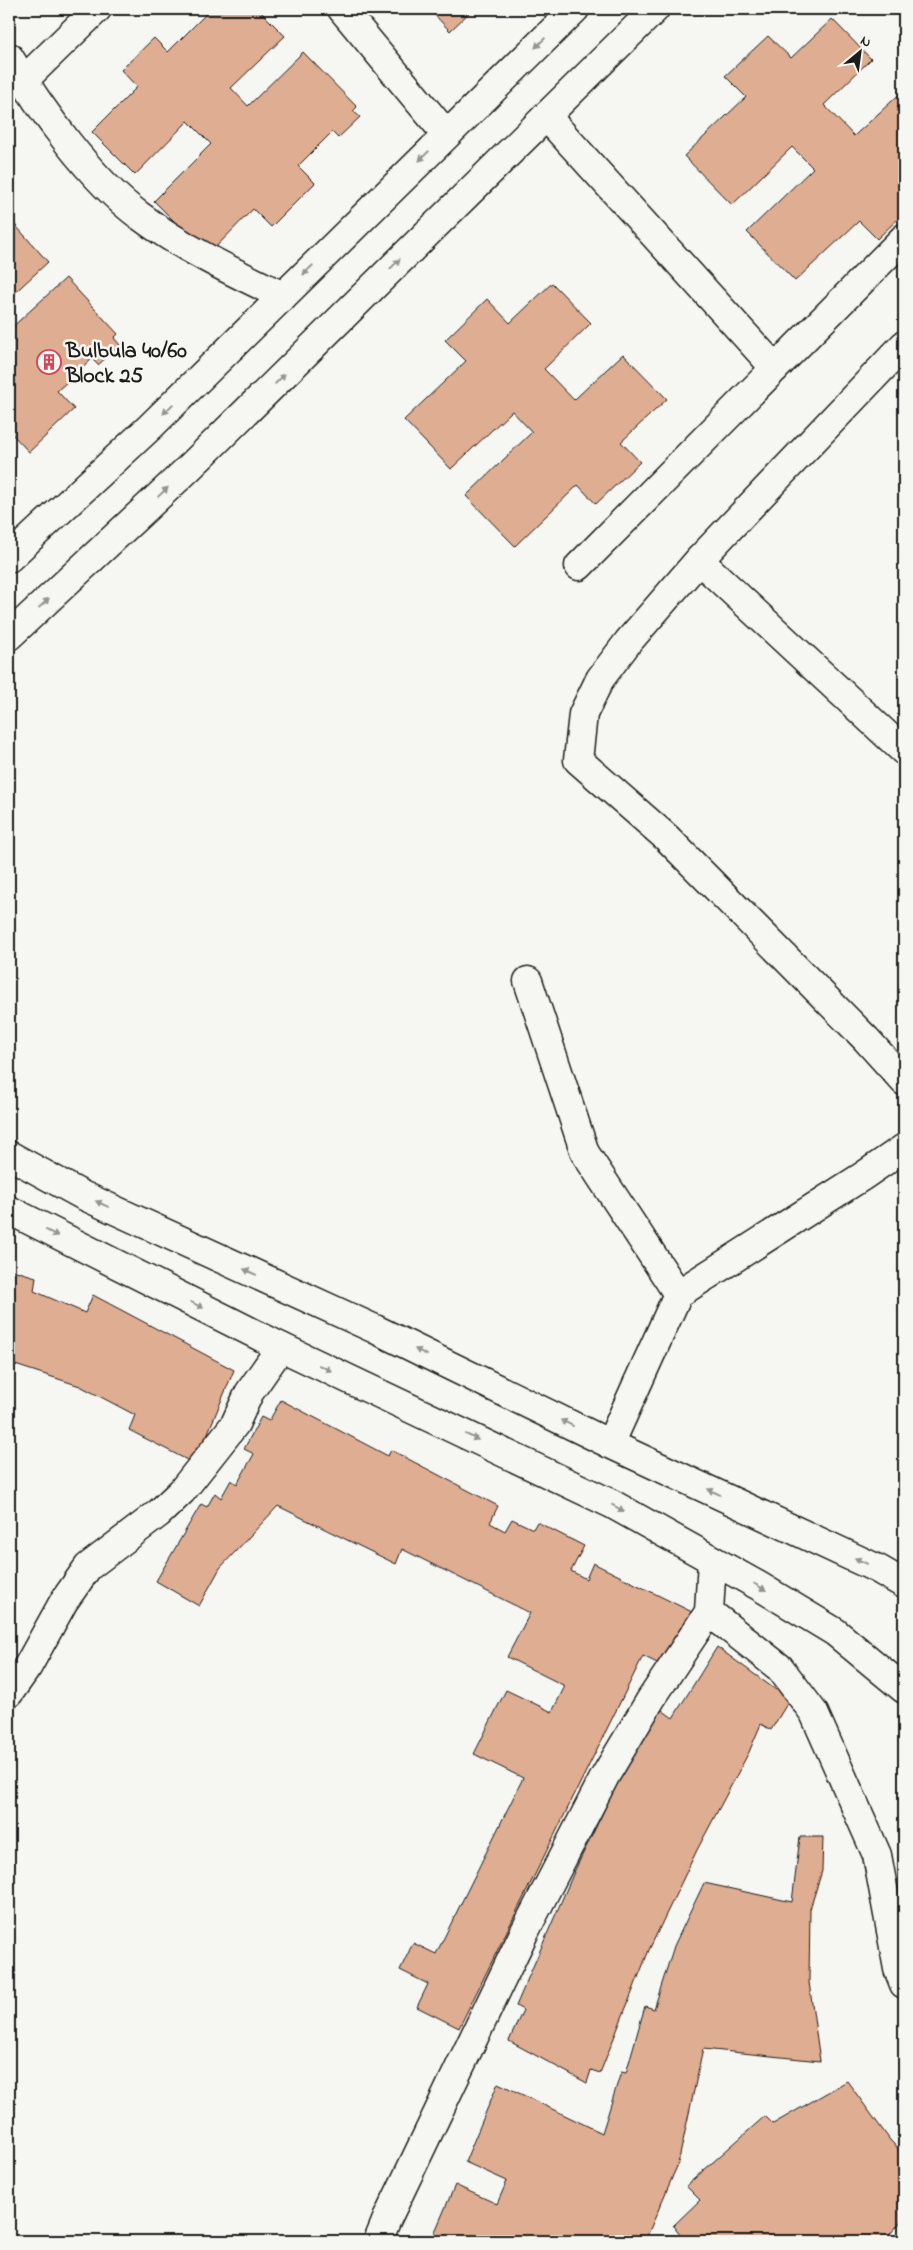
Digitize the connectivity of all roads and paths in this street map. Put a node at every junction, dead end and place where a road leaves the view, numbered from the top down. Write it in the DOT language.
graph roads {
  1 [pos="97,9"];
  2 [pos="342,9"];
  3 [pos="575,9"];
  4 [pos="655,9"];
  5 [pos="9,57"];
  6 [pos="23,81"];
  7 [pos="546,116"];
  8 [pos="446,134"];
  9 [pos="904,238"];
  10 [pos="283,296"];
  11 [pos="904,345"];
  12 [pos="775,368"];
  13 [pos="9,558"];
  14 [pos="699,560"];
  15 [pos="578,566"];
  16 [pos="9,636"];
  17 [pos="904,751"];
  18 [pos="528,981"];
  19 [pos="904,1081"];
  20 [pos="904,1148"];
  21 [pos="9,1155"];
  22 [pos="9,1210"];
  23 [pos="678,1294"];
  24 [pos="281,1347"];
  25 [pos="610,1444"];
  26 [pos="712,1560"];
  27 [pos="904,1584"];
  28 [pos="709,1612"];
  29 [pos="904,1690"];
  30 [pos="9,1693"];
  31 [pos="904,1984"];
  32 [pos="378,2241"];
  1 -- 6 [label="street"];
  2 -- 8 [label="street"];
  3 -- 8 [label="street, one-way"];
  4 -- 7 [label="street"];
  5 -- 6 [label="street"];
  6 -- 10 [label="street"];
  7 -- 12 [label="street"];
  16 -- 7 [label="street, one-way"];
  8 -- 10 [label="street, one-way"];
  9 -- 12 [label="street"];
  10 -- 13 [label="street, one-way"];
  11 -- 14 [label="street"];
  12 -- 15 [label="street"];
  14 -- 17 [label="street"];
  14 -- 19 [label="street"];
  18 -- 23 [label="street"];
  20 -- 23 [label="street"];
  25 -- 21 [label="street, one-way"];
  22 -- 24 [label="street, one-way"];
  23 -- 25 [label="street"];
  24 -- 26 [label="street, one-way"];
  24 -- 30 [label="street"];
  27 -- 25 [label="street, one-way"];
  26 -- 28 [label="street"];
  26 -- 29 [label="street, one-way"];
  28 -- 31 [label="street"];
  28 -- 32 [label="street"];
}
